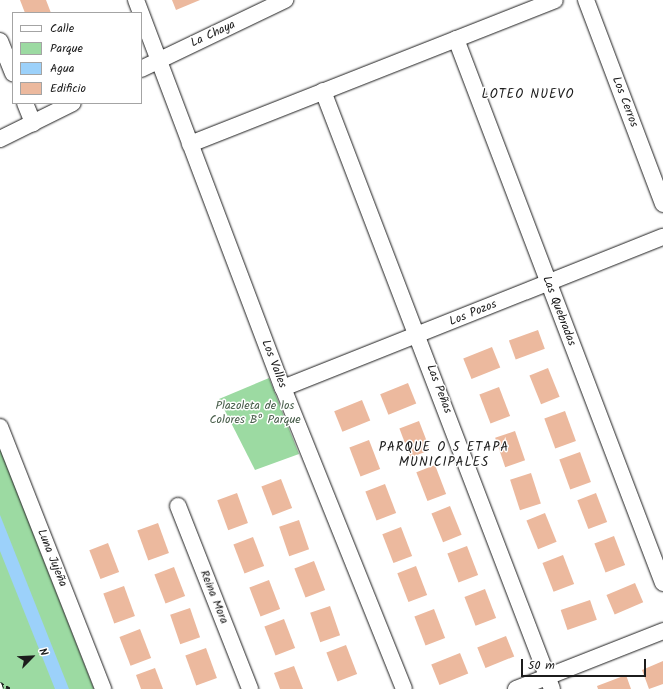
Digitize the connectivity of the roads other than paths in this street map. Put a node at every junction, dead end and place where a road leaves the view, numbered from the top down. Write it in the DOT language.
graph roads {
  1 [pos="136,0"];
  2 [pos="285,0"];
  3 [pos="555,0"];
  4 [pos="586,0"];
  5 [pos="141,12"];
  6 [pos="142,15"];
  7 [pos="456,39"];
  8 [pos="0,41"];
  9 [pos="160,60"];
  10 [pos="142,69"];
  11 [pos="12,71"];
  12 [pos="323,91"];
  13 [pos="25,104"];
  14 [pos="71,104"];
  15 [pos="33,123"];
  16 [pos="0,139"];
  17 [pos="190,144"];
  18 [pos="663,204"];
  19 [pos="663,237"];
  20 [pos="548,283"];
  21 [pos="418,334"];
  22 [pos="283,388"];
  23 [pos="0,427"];
  24 [pos="178,506"];
  25 [pos="663,583"];
  26 [pos="663,631"];
  27 [pos="549,683"];
  28 [pos="103,689"];
  29 [pos="250,689"];
  30 [pos="404,689"];
  31 [pos="516,689"];
  1 -- 5 [label="street, Los Valles"];
  2 -- 9 [label="street, La Chaya"];
  3 -- 7 [label="street"];
  4 -- 18 [label="street, Los Cerros"];
  6 -- 9 [label="street, Los Valles"];
  7 -- 12 [label="street"];
  7 -- 20 [label="street, Las Quebradas"];
  8 -- 11 [label="street"];
  9 -- 10 [label="street, La Chaya"];
  9 -- 17 [label="street, Los Valles"];
  12 -- 17 [label="street"];
  12 -- 21 [label="street, Las Peñas"];
  13 -- 15 [label="street"];
  14 -- 15 [label="street"];
  15 -- 16 [label="street"];
  17 -- 22 [label="street, Los Valles"];
  19 -- 20 [label="street, Los Pozos"];
  20 -- 21 [label="street, Los Pozos"];
  20 -- 25 [label="street, Las Quebradas"];
  21 -- 22 [label="street, Los Pozos"];
  21 -- 27 [label="street, Las Peñas"];
  22 -- 30 [label="street, Los Valles"];
  23 -- 28 [label="street, Luna Jujeña"];
  24 -- 29 [label="street, Reina Mora"];
  26 -- 27 [label="street"];
  27 -- 31 [label="street"];
}
